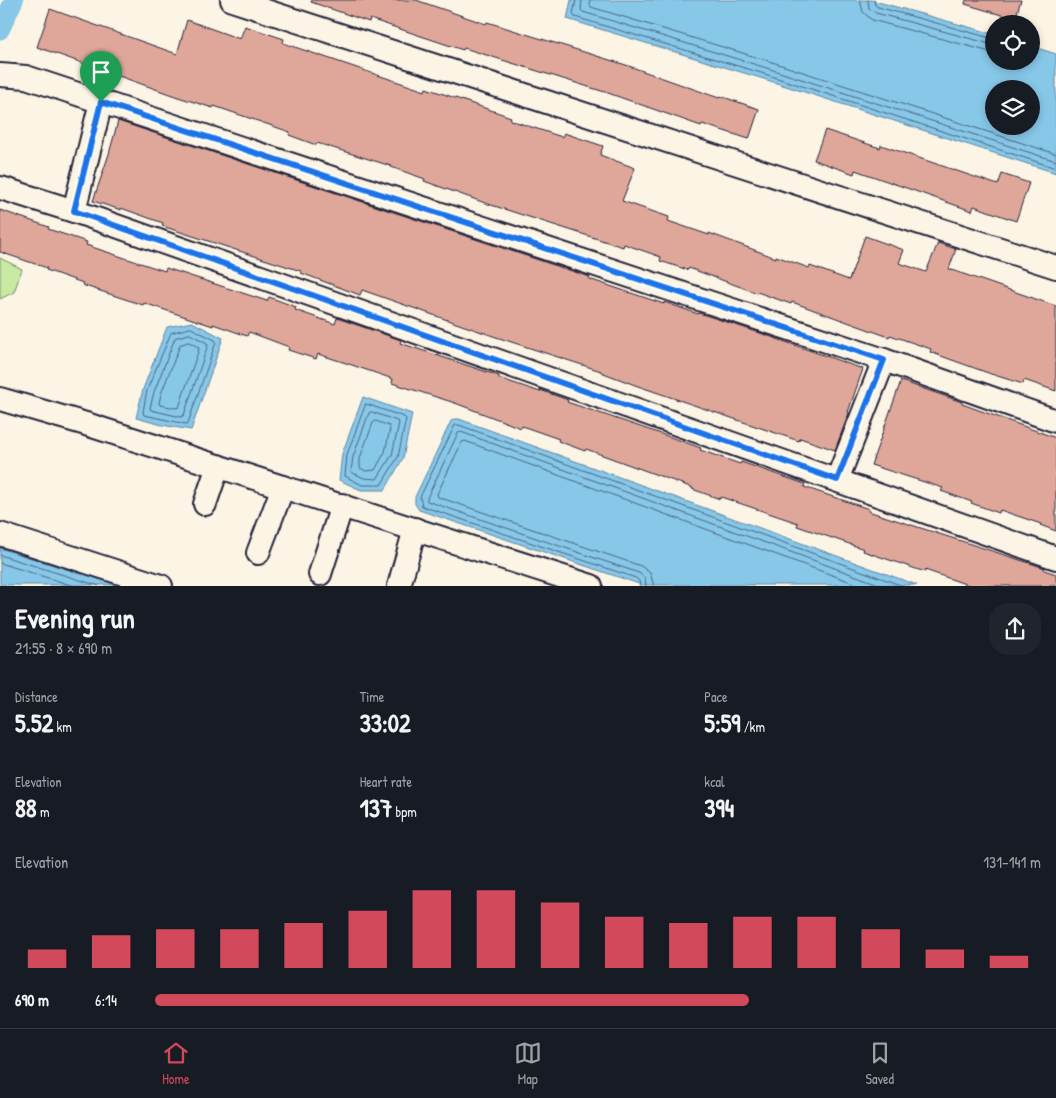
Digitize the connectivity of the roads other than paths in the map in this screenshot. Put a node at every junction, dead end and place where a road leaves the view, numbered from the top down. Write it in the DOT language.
graph roads {
  1 [pos="232,0"];
  2 [pos="0,75"];
  3 [pos="101,102"];
  4 [pos="1,188"];
  5 [pos="74,211"];
  6 [pos="1056,267"];
  7 [pos="884,360"];
  8 [pos="0,399"];
  9 [pos="1056,421"];
  10 [pos="218,466"];
  11 [pos="837,480"];
  12 [pos="283,487"];
  13 [pos="205,504"];
  14 [pos="342,506"];
  15 [pos="415,529"];
  16 [pos="0,534"];
  17 [pos="258,553"];
  18 [pos="1056,558"];
  19 [pos="320,574"];
  20 [pos="161,586"];
  21 [pos="399,586"];
  22 [pos="591,586"];
  1 -- 6 [label="street"];
  2 -- 3 [label="street"];
  3 -- 5 [label="street"];
  3 -- 7 [label="street"];
  4 -- 5 [label="street"];
  5 -- 11 [label="street"];
  7 -- 9 [label="street"];
  7 -- 11 [label="street"];
  8 -- 10 [label="street"];
  10 -- 12 [label="street"];
  10 -- 13 [label="street"];
  11 -- 18 [label="street"];
  12 -- 14 [label="street"];
  12 -- 17 [label="street"];
  14 -- 15 [label="street"];
  14 -- 19 [label="street"];
  15 -- 21 [label="street"];
  15 -- 22 [label="street"];
  16 -- 20 [label="street"];
}
